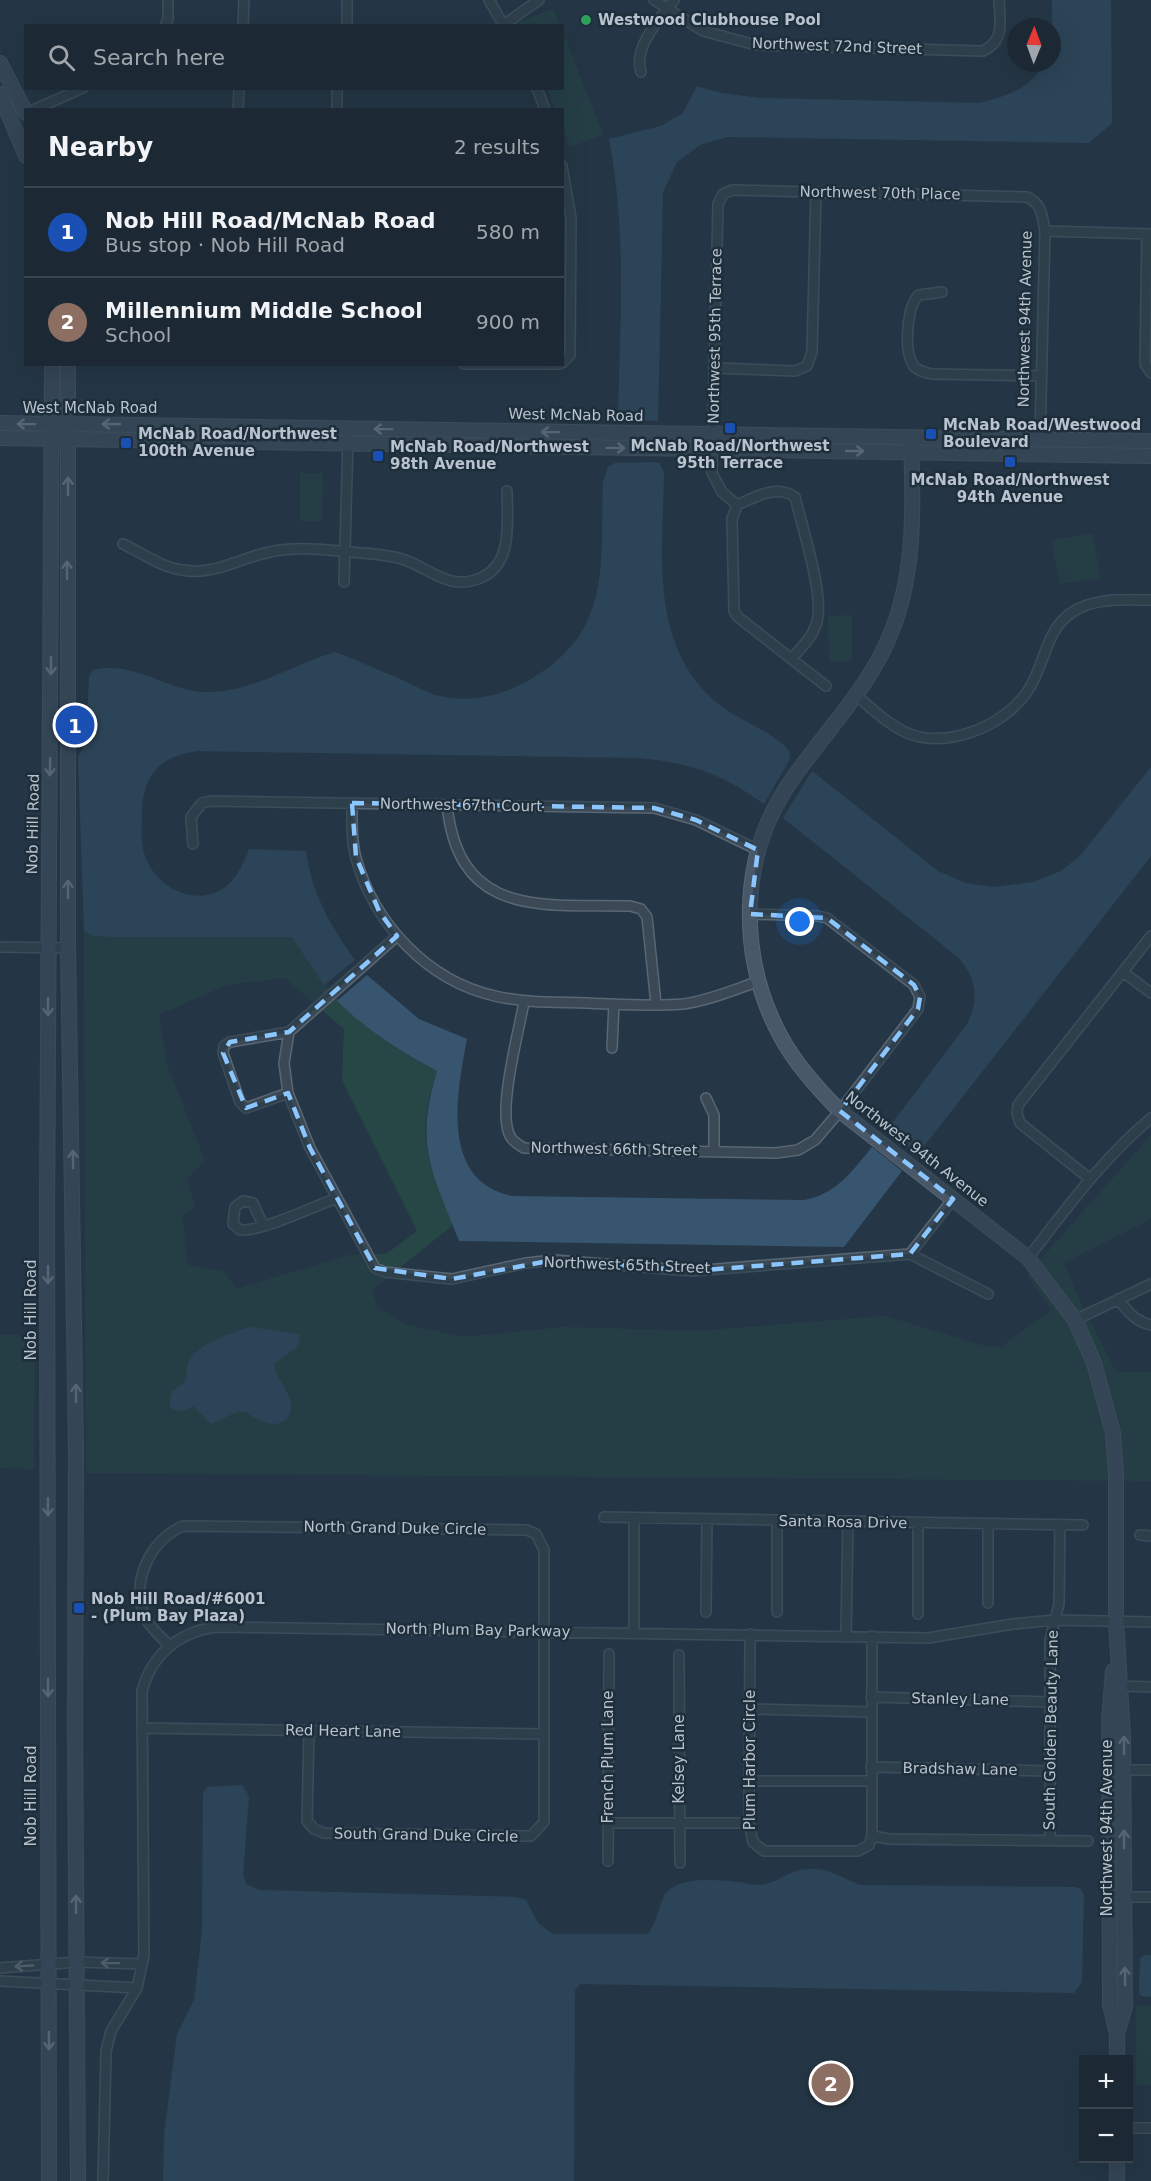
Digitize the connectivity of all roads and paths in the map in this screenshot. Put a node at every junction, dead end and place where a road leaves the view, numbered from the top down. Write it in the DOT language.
graph roads {
  1 [pos="244,0"];
  2 [pos="347,0"];
  3 [pos="489,0"];
  4 [pos="539,0"];
  5 [pos="654,0"];
  6 [pos="674,0"];
  7 [pos="999,0"];
  8 [pos="167,2"];
  9 [pos="667,10"];
  10 [pos="166,24"];
  11 [pos="243,24"];
  12 [pos="347,24"];
  13 [pos="502,24"];
  14 [pos="504,24"];
  15 [pos="0,63"];
  16 [pos="641,72"];
  17 [pos="78,90"];
  18 [pos="238,90"];
  19 [pos="337,90"];
  20 [pos="538,90"];
  21 [pos="0,94"];
  22 [pos="38,108"];
  23 [pos="238,108"];
  24 [pos="337,108"];
  25 [pos="544,108"];
  26 [pos="24,109"];
  27 [pos="24,114"];
  28 [pos="12,120"];
  29 [pos="24,151"];
  30 [pos="564,178"];
  31 [pos="816,192"];
  32 [pos="723,194"];
  33 [pos="1035,201"];
  34 [pos="1045,231"];
  35 [pos="1149,234"];
  36 [pos="567,268"];
  37 [pos="942,292"];
  38 [pos="564,362"];
  39 [pos="52,366"];
  40 [pos="68,366"];
  41 [pos="714,368"];
  42 [pos="1150,372"];
  43 [pos="1040,376"];
  44 [pos="0,423"];
  45 [pos="53,424"];
  46 [pos="68,424"];
  47 [pos="348,429"];
  48 [pos="713,434"];
  49 [pos="912,437"];
  50 [pos="0,438"];
  51 [pos="52,439"];
  52 [pos="68,439"];
  53 [pos="1040,439"];
  54 [pos="1151,441"];
  55 [pos="348,444"];
  56 [pos="713,450"];
  57 [pos="912,452"];
  58 [pos="1151,456"];
  59 [pos="507,491"];
  60 [pos="737,505"];
  61 [pos="123,544"];
  62 [pos="345,552"];
  63 [pos="344,582"];
  64 [pos="1151,600"];
  65 [pos="791,659"];
  66 [pos="826,686"];
  67 [pos="857,696"];
  68 [pos="352,803"];
  69 [pos="447,805"];
  70 [pos="193,844"];
  71 [pos="758,850"];
  72 [pos="750,914"];
  73 [pos="397,936"];
  74 [pos="1151,936"];
  75 [pos="0,948"];
  76 [pos="48,948"];
  77 [pos="68,948"];
  78 [pos="1124,972"];
  79 [pos="757,982"];
  80 [pos="1151,993"];
  81 [pos="524,1002"];
  82 [pos="614,1004"];
  83 [pos="656,1004"];
  84 [pos="289,1032"];
  85 [pos="612,1048"];
  86 [pos="288,1093"];
  87 [pos="706,1098"];
  88 [pos="840,1111"];
  89 [pos="1151,1118"];
  90 [pos="714,1152"];
  91 [pos="1090,1179"];
  92 [pos="337,1198"];
  93 [pos="953,1199"];
  94 [pos="263,1225"];
  95 [pos="910,1254"];
  96 [pos="1028,1258"];
  97 [pos="1151,1284"];
  98 [pos="988,1293"];
  99 [pos="1118,1299"];
  100 [pos="1075,1320"];
  101 [pos="1151,1325"];
  102 [pos="604,1517"];
  103 [pos="634,1518"];
  104 [pos="707,1520"];
  105 [pos="777,1521"];
  106 [pos="848,1521"];
  107 [pos="918,1522"];
  108 [pos="988,1524"];
  109 [pos="1083,1525"];
  110 [pos="1060,1526"];
  111 [pos="1140,1535"];
  112 [pos="1151,1536"];
  113 [pos="988,1603"];
  114 [pos="706,1612"];
  115 [pos="777,1612"];
  116 [pos="918,1614"];
  117 [pos="1054,1620"];
  118 [pos="1116,1621"];
  119 [pos="1151,1622"];
  120 [pos="545,1631"];
  121 [pos="634,1632"];
  122 [pos="750,1634"];
  123 [pos="846,1636"];
  124 [pos="872,1636"];
  125 [pos="169,1645"];
  126 [pos="609,1654"];
  127 [pos="679,1655"];
  128 [pos="1121,1686"];
  129 [pos="1151,1687"];
  130 [pos="871,1697"];
  131 [pos="1049,1702"];
  132 [pos="750,1709"];
  133 [pos="871,1712"];
  134 [pos="142,1728"];
  135 [pos="309,1731"];
  136 [pos="544,1734"];
  137 [pos="871,1767"];
  138 [pos="1109,1770"];
  139 [pos="1124,1770"];
  140 [pos="1151,1770"];
  141 [pos="1050,1771"];
  142 [pos="750,1781"];
  143 [pos="871,1781"];
  144 [pos="608,1823"];
  145 [pos="679,1823"];
  146 [pos="749,1823"];
  147 [pos="872,1836"];
  148 [pos="1050,1840"];
  149 [pos="1088,1842"];
  150 [pos="608,1861"];
  151 [pos="680,1863"];
  152 [pos="1124,1897"];
  153 [pos="1151,1897"];
  154 [pos="1110,1898"];
  155 [pos="77,1962"];
  156 [pos="142,1964"];
  157 [pos="48,1966"];
  158 [pos="0,1968"];
  159 [pos="0,1981"];
  160 [pos="48,1982"];
  161 [pos="77,1986"];
  162 [pos="137,1989"];
  163 [pos="1117,2034"];
  164 [pos="1117,2055"];
  165 [pos="1133,2127"];
  166 [pos="1151,2128"];
  167 [pos="1117,2163"];
  168 [pos="49,2181"];
  169 [pos="78,2181"];
  170 [pos="103,2181"];
  171 [pos="1117,2181"];
  1 -- 11 [label="street"];
  2 -- 12 [label="street"];
  3 -- 13 [label="street"];
  4 -- 14 [label="street"];
  5 -- 9 [label="street, Northwest 72nd Street"];
  6 -- 9 [label="street"];
  7 -- 9 [label="street, Northwest 72nd Street"];
  8 -- 10 [label="street"];
  9 -- 16 [label="street"];
  15 -- 26 [label="main road"];
  17 -- 22 [label="street"];
  18 -- 23 [label="street"];
  19 -- 24 [label="street"];
  20 -- 25 [label="street"];
  21 -- 28 [label="main road"];
  27 -- 28 [label="street"];
  28 -- 29 [label="main road"];
  30 -- 36 [label="street"];
  31 -- 32 [label="street, Northwest 70th Place"];
  31 -- 33 [label="street, Northwest 70th Place"];
  31 -- 41 [label="street"];
  32 -- 41 [label="street, Northwest 95th Terrace"];
  33 -- 34 [label="street, Northwest 94th Avenue"];
  34 -- 35 [label="street"];
  34 -- 43 [label="street, Northwest 94th Avenue"];
  35 -- 42 [label="street"];
  36 -- 38 [label="street"];
  37 -- 43 [label="street"];
  39 -- 45 [label="main road, Nob Hill Road"];
  40 -- 46 [label="main road"];
  41 -- 48 [label="street, Northwest 95th Terrace"];
  43 -- 53 [label="street, Northwest 94th Avenue"];
  45 -- 44 [label="main road, West McNab Road, one-way"];
  45 -- 46 [label="main road, West McNab Road"];
  45 -- 51 [label="main road, Nob Hill Road"];
  47 -- 46 [label="main road, West McNab Road, one-way"];
  46 -- 52 [label="main road"];
  48 -- 47 [label="main road, West McNab Road, one-way"];
  47 -- 55 [label="street"];
  48 -- 49 [label="main road, West McNab Road"];
  48 -- 56 [label="street, Northwest 95th Terrace"];
  49 -- 53 [label="main road, West McNab Road"];
  49 -- 57 [label="main road, Northwest 94th Avenue"];
  50 -- 51 [label="main road, West McNab Road"];
  51 -- 52 [label="main road, West McNab Road"];
  51 -- 76 [label="main road, Nob Hill Road, one-way"];
  52 -- 55 [label="main road, West McNab Road"];
  77 -- 52 [label="main road, one-way"];
  53 -- 54 [label="main road, West McNab Road"];
  55 -- 56 [label="main road, West McNab Road, one-way"];
  55 -- 62 [label="street"];
  56 -- 57 [label="main road, West McNab Road, one-way"];
  56 -- 60 [label="street, Northwest 95th Terrace"];
  57 -- 58 [label="main road, West McNab Road"];
  57 -- 67 [label="main road, Northwest 94th Avenue"];
  59 -- 62 [label="street"];
  60 -- 65 [label="street"];
  60 -- 65 [label="street"];
  61 -- 62 [label="street"];
  62 -- 63 [label="street"];
  64 -- 67 [label="street"];
  65 -- 66 [label="street"];
  67 -- 71 [label="main road, Northwest 94th Avenue"];
  68 -- 69 [label="street, Northwest 67th Court"];
  68 -- 70 [label="street, Northwest 67th Court"];
  68 -- 73 [label="street"];
  69 -- 71 [label="street, Northwest 67th Court"];
  69 -- 83 [label="street"];
  71 -- 72 [label="main road, Northwest 94th Avenue"];
  72 -- 79 [label="main road, Northwest 94th Avenue"];
  72 -- 88 [label="street, Northwest 66th Street"];
  73 -- 81 [label="street"];
  73 -- 84 [label="street"];
  74 -- 78 [label="street"];
  75 -- 76 [label="street"];
  76 -- 77 [label="street"];
  76 -- 157 [label="main road, Nob Hill Road, one-way"];
  155 -- 77 [label="main road, one-way"];
  78 -- 80 [label="street"];
  78 -- 91 [label="street"];
  79 -- 83 [label="street"];
  79 -- 88 [label="main road, Northwest 94th Avenue"];
  81 -- 82 [label="street"];
  81 -- 90 [label="street, Northwest 66th Street"];
  82 -- 83 [label="street"];
  82 -- 85 [label="street"];
  84 -- 86 [label="street"];
  84 -- 86 [label="street"];
  86 -- 92 [label="street"];
  87 -- 90 [label="street, Northwest 66th Street"];
  88 -- 90 [label="street, Northwest 66th Street"];
  88 -- 93 [label="main road, Northwest 94th Avenue"];
  89 -- 91 [label="street"];
  91 -- 96 [label="street"];
  92 -- 94 [label="street"];
  92 -- 95 [label="street, Northwest 65th Street"];
  93 -- 95 [label="street"];
  93 -- 96 [label="main road, Northwest 94th Avenue"];
  95 -- 98 [label="street"];
  96 -- 100 [label="main road, Northwest 94th Avenue"];
  97 -- 99 [label="street"];
  99 -- 100 [label="street"];
  99 -- 101 [label="street"];
  100 -- 118 [label="main road, Northwest 94th Avenue"];
  102 -- 103 [label="street, Santa Rosa Drive"];
  103 -- 104 [label="street, Santa Rosa Drive"];
  103 -- 121 [label="street"];
  104 -- 105 [label="street, Santa Rosa Drive"];
  104 -- 114 [label="street"];
  105 -- 106 [label="street, Santa Rosa Drive"];
  105 -- 115 [label="street"];
  106 -- 107 [label="street, Santa Rosa Drive"];
  106 -- 123 [label="street"];
  107 -- 108 [label="street, Santa Rosa Drive"];
  107 -- 116 [label="street"];
  108 -- 110 [label="street, Santa Rosa Drive"];
  108 -- 113 [label="street"];
  109 -- 110 [label="street, Santa Rosa Drive"];
  110 -- 117 [label="street, South Golden Beauty Lane"];
  111 -- 112 [label="street"];
  117 -- 118 [label="street, North Plum Bay Parkway"];
  117 -- 124 [label="street, North Plum Bay Parkway"];
  117 -- 131 [label="street, South Golden Beauty Lane"];
  118 -- 119 [label="street, North Plum Bay Parkway"];
  118 -- 128 [label="main road, Northwest 94th Avenue"];
  118 -- 138 [label="main road, Northwest 94th Avenue"];
  120 -- 121 [label="street, North Plum Bay Parkway"];
  120 -- 125 [label="street, North Plum Bay Parkway"];
  120 -- 125 [label="street, North Grand Duke Circle"];
  120 -- 136 [label="street, North Grand Duke Circle"];
  121 -- 122 [label="street, North Plum Bay Parkway"];
  122 -- 123 [label="street, North Plum Bay Parkway"];
  122 -- 132 [label="street, Plum Harbor Circle"];
  123 -- 124 [label="street, North Plum Bay Parkway"];
  124 -- 130 [label="street"];
  125 -- 134 [label="street, North Plum Bay Parkway"];
  126 -- 144 [label="street, French Plum Lane"];
  127 -- 145 [label="street, Kelsey Lane"];
  128 -- 129 [label="street"];
  139 -- 128 [label="main road, Northwest 94th Avenue, one-way"];
  130 -- 131 [label="street, Stanley Lane"];
  130 -- 133 [label="street"];
  131 -- 141 [label="street, South Golden Beauty Lane"];
  132 -- 133 [label="street"];
  132 -- 142 [label="street, Plum Harbor Circle"];
  133 -- 137 [label="street"];
  134 -- 135 [label="street, Red Heart Lane"];
  134 -- 156 [label="street, North Plum Bay Parkway"];
  135 -- 136 [label="street, Red Heart Lane"];
  135 -- 136 [label="street, South Grand Duke Circle"];
  137 -- 141 [label="street, Bradshaw Lane"];
  137 -- 143 [label="street"];
  138 -- 139 [label="street"];
  138 -- 154 [label="main road, Northwest 94th Avenue"];
  139 -- 140 [label="street"];
  152 -- 139 [label="main road, Northwest 94th Avenue, one-way"];
  141 -- 148 [label="street, South Golden Beauty Lane"];
  142 -- 143 [label="street"];
  142 -- 146 [label="street, Plum Harbor Circle"];
  143 -- 147 [label="street"];
  144 -- 145 [label="street"];
  144 -- 150 [label="street, French Plum Lane"];
  145 -- 146 [label="street"];
  145 -- 151 [label="street, Kelsey Lane"];
  146 -- 147 [label="street, Plum Harbor Circle"];
  147 -- 148 [label="street"];
  148 -- 149 [label="street"];
  152 -- 153 [label="street"];
  152 -- 154 [label="street"];
  163 -- 152 [label="main road, Northwest 94th Avenue, one-way"];
  154 -- 163 [label="main road, Northwest 94th Avenue"];
  156 -- 155 [label="street, one-way"];
  155 -- 157 [label="street"];
  155 -- 161 [label="main road"];
  156 -- 162 [label="street, North Plum Bay Parkway"];
  157 -- 158 [label="street, one-way"];
  157 -- 160 [label="main road, Nob Hill Road"];
  159 -- 160 [label="street"];
  160 -- 161 [label="street"];
  160 -- 168 [label="main road, Nob Hill Road, one-way"];
  161 -- 162 [label="street"];
  161 -- 169 [label="main road"];
  162 -- 170 [label="street"];
  163 -- 164 [label="main road, Northwest 94th Avenue"];
  165 -- 166 [label="street"];
  167 -- 171 [label="main road"];
}
